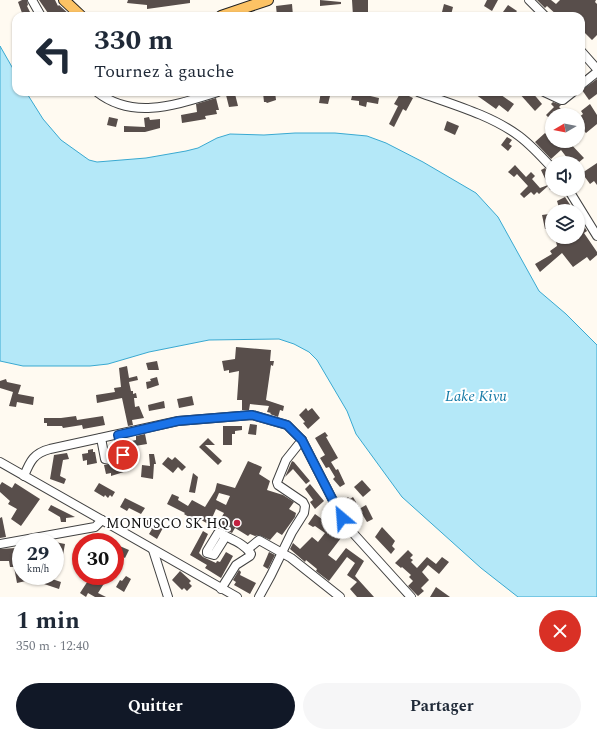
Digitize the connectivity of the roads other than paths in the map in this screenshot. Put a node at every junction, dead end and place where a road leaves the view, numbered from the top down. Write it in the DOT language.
graph roads {
  1 [pos="32,0"];
  2 [pos="64,0"];
  3 [pos="268,0"];
  4 [pos="529,0"];
  5 [pos="39,12"];
  6 [pos="78,12"];
  7 [pos="233,12"];
  8 [pos="541,12"];
  9 [pos="585,56"];
  10 [pos="597,69"];
  11 [pos="597,72"];
  12 [pos="585,82"];
  13 [pos="103,96"];
  14 [pos="205,96"];
  15 [pos="430,96"];
  16 [pos="552,96"];
  17 [pos="568,96"];
  18 [pos="545,161"];
  19 [pos="572,196"];
  20 [pos="597,236"];
  21 [pos="118,435"];
  22 [pos="101,438"];
  23 [pos="302,440"];
  24 [pos="0,462"];
  25 [pos="24,476"];
  26 [pos="102,520"];
  27 [pos="226,536"];
  28 [pos="0,544"];
  29 [pos="248,549"];
  30 [pos="153,550"];
  31 [pos="282,554"];
  32 [pos="221,589"];
  33 [pos="168,597"];
  34 [pos="237,597"];
  35 [pos="259,597"];
  36 [pos="340,597"];
  37 [pos="412,597"];
  1 -- 5 [label="street"];
  2 -- 6 [label="main road"];
  3 -- 7 [label="main road"];
  4 -- 8 [label="street"];
  9 -- 10 [label="street"];
  11 -- 12 [label="street"];
  13 -- 14 [label="street"];
  15 -- 18 [label="street"];
  16 -- 17 [label="street"];
  19 -- 20 [label="street"];
  21 -- 22 [label="street"];
  21 -- 22 [label="street"];
  21 -- 23 [label="street"];
  22 -- 25 [label="street"];
  23 -- 31 [label="street"];
  23 -- 37 [label="street"];
  24 -- 25 [label="street"];
  25 -- 26 [label="street"];
  26 -- 28 [label="street"];
  26 -- 30 [label="street"];
  27 -- 29 [label="street"];
  29 -- 31 [label="street"];
  29 -- 32 [label="street"];
  30 -- 32 [label="street"];
  30 -- 33 [label="street"];
  31 -- 35 [label="street"];
  31 -- 36 [label="street"];
  32 -- 34 [label="street"];
}
